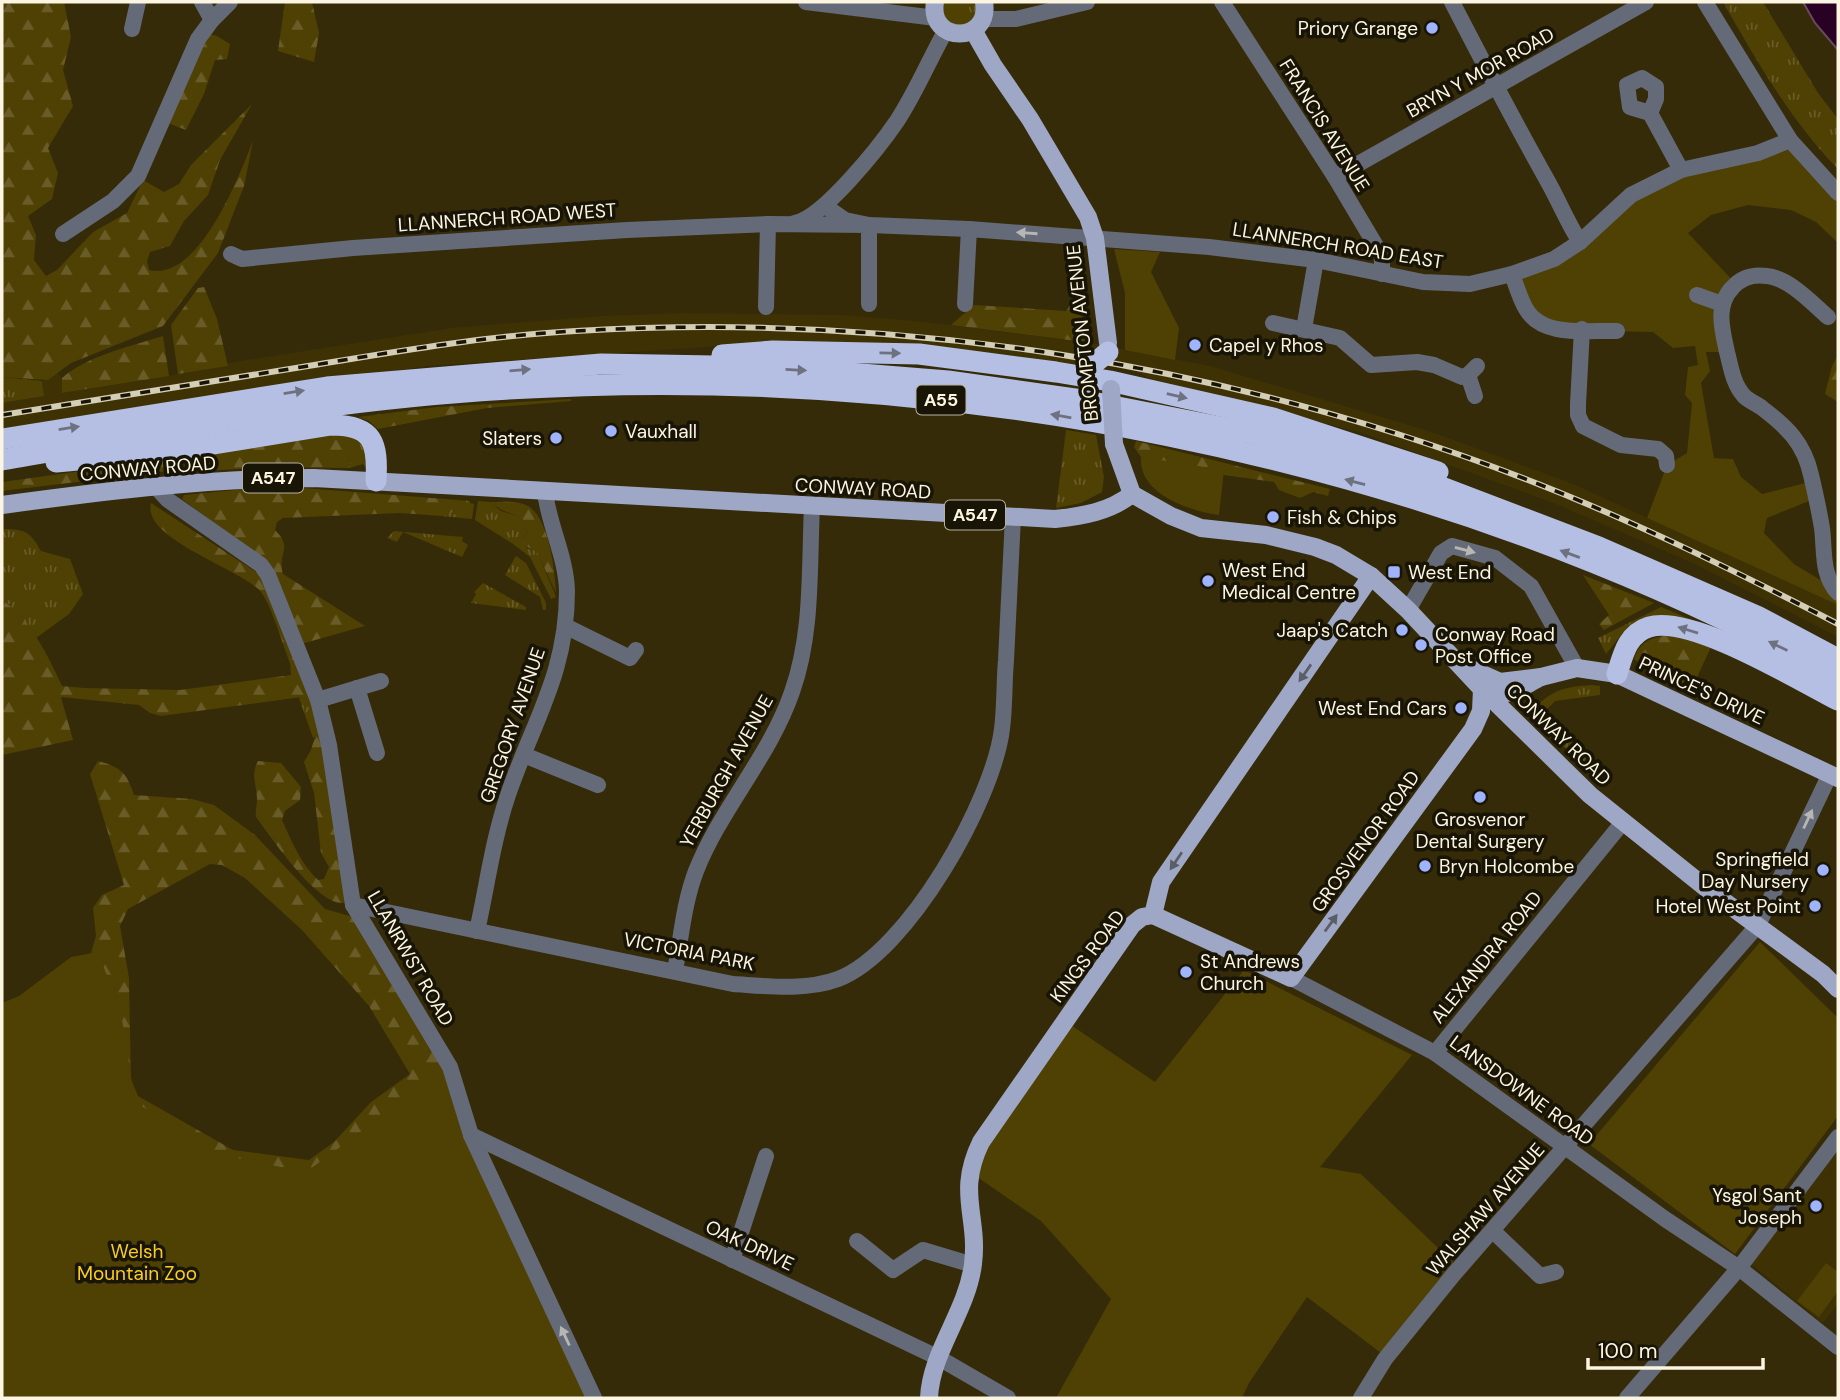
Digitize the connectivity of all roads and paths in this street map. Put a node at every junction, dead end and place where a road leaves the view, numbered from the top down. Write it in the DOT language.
graph roads {
  1 [pos="138,2"];
  2 [pos="202,2"];
  3 [pos="230,2"];
  4 [pos="806,2"];
  5 [pos="1087,2"];
  6 [pos="1222,2"];
  7 [pos="1452,2"];
  8 [pos="1646,2"];
  9 [pos="1705,2"];
  10 [pos="939,17"];
  11 [pos="980,17"];
  12 [pos="212,20"];
  13 [pos="132,29"];
  14 [pos="1496,88"];
  15 [pos="1650,113"];
  16 [pos="1790,140"];
  17 [pos="1681,170"];
  18 [pos="1335,177"];
  19 [pos="1838,192"];
  20 [pos="825,206"];
  21 [pos="768,224"];
  22 [pos="788,225"];
  23 [pos="869,225"];
  24 [pos="969,229"];
  25 [pos="63,234"];
  26 [pos="1095,238"];
  27 [pos="1580,242"];
  28 [pos="230,254"];
  29 [pos="1316,260"];
  30 [pos="1382,274"];
  31 [pos="1512,274"];
  32 [pos="1698,295"];
  33 [pos="869,304"];
  34 [pos="964,304"];
  35 [pos="1721,304"];
  36 [pos="766,307"];
  37 [pos="1824,307"];
  38 [pos="1273,323"];
  39 [pos="1304,329"];
  40 [pos="1582,329"];
  41 [pos="1618,331"];
  42 [pos="601,365"];
  43 [pos="1106,367"];
  44 [pos="1475,396"];
  45 [pos="2,439"];
  46 [pos="2,462"];
  47 [pos="1667,465"];
  48 [pos="376,481"];
  49 [pos="156,487"];
  50 [pos="545,492"];
  51 [pos="1132,494"];
  52 [pos="2,505"];
  53 [pos="812,506"];
  54 [pos="1013,517"];
  55 [pos="1371,576"];
  56 [pos="1838,593"];
  57 [pos="1408,610"];
  58 [pos="1757,616"];
  59 [pos="565,626"];
  60 [pos="636,650"];
  61 [pos="1838,659"];
  62 [pos="1458,663"];
  63 [pos="1577,668"];
  64 [pos="1617,674"];
  65 [pos="1541,677"];
  66 [pos="1838,678"];
  67 [pos="381,681"];
  68 [pos="358,688"];
  69 [pos="1482,689"];
  70 [pos="318,700"];
  71 [pos="1838,700"];
  72 [pos="1511,718"];
  73 [pos="1473,729"];
  74 [pos="377,753"];
  75 [pos="524,755"];
  76 [pos="1834,776"];
  77 [pos="598,785"];
  78 [pos="1623,822"];
  79 [pos="352,905"];
  80 [pos="1153,915"];
  81 [pos="1758,925"];
  82 [pos="477,931"];
  83 [pos="675,971"];
  84 [pos="1291,978"];
  85 [pos="1838,989"];
  86 [pos="1435,1053"];
  87 [pos="471,1135"];
  88 [pos="1838,1137"];
  89 [pos="1566,1147"];
  90 [pos="765,1157"];
  91 [pos="1493,1231"];
  92 [pos="856,1241"];
  93 [pos="732,1260"];
  94 [pos="973,1265"];
  95 [pos="1739,1268"];
  96 [pos="1556,1272"];
  97 [pos="1838,1347"];
  98 [pos="939,1358"];
  99 [pos="594,1398"];
  100 [pos="929,1398"];
  101 [pos="1008,1398"];
  102 [pos="1361,1398"];
  103 [pos="1627,1398"];
  1 -- 13 [label="street"];
  2 -- 12 [label="street"];
  3 -- 12 [label="street"];
  4 -- 10 [label="street"];
  5 -- 11 [label="street"];
  6 -- 18 [label="street, FRANCIS AVENUE"];
  7 -- 14 [label="street"];
  8 -- 14 [label="street, BRYN Y MOR ROAD"];
  9 -- 16 [label="street"];
  10 -- 11 [label="main road"];
  10 -- 20 [label="street"];
  11 -- 26 [label="main road, BROMPTON AVENUE"];
  12 -- 25 [label="street"];
  14 -- 18 [label="street, BRYN Y MOR ROAD"];
  14 -- 27 [label="street"];
  15 -- 17 [label="street"];
  16 -- 17 [label="street, LLANNERCH ROAD EAST"];
  16 -- 19 [label="street"];
  17 -- 27 [label="street, LLANNERCH ROAD EAST"];
  18 -- 30 [label="street, FRANCIS AVENUE"];
  20 -- 22 [label="street, LLANNERCH ROAD WEST"];
  20 -- 23 [label="street, LLANNERCH ROAD WEST"];
  21 -- 22 [label="street, LLANNERCH ROAD WEST"];
  21 -- 28 [label="street, LLANNERCH ROAD WEST"];
  21 -- 36 [label="street"];
  22 -- 23 [label="street, LLANNERCH ROAD WEST"];
  23 -- 24 [label="street, LLANNERCH ROAD WEST"];
  23 -- 33 [label="street"];
  26 -- 24 [label="street, LLANNERCH ROAD WEST, one-way"];
  24 -- 34 [label="street"];
  26 -- 29 [label="street, LLANNERCH ROAD EAST"];
  26 -- 43 [label="main road, BROMPTON AVENUE"];
  27 -- 31 [label="street, LLANNERCH ROAD EAST"];
  29 -- 30 [label="street, LLANNERCH ROAD EAST"];
  29 -- 39 [label="street"];
  30 -- 31 [label="street, LLANNERCH ROAD EAST"];
  31 -- 40 [label="street"];
  32 -- 35 [label="street"];
  35 -- 37 [label="street"];
  35 -- 56 [label="street"];
  38 -- 39 [label="street"];
  39 -- 44 [label="street"];
  40 -- 41 [label="street"];
  40 -- 47 [label="street"];
  42 -- 43 [label="highway, one-way"];
  45 -- 42 [label="highway, A55, one-way"];
  42 -- 58 [label="highway, A55, one-way"];
  43 -- 51 [label="main road, BROMPTON AVENUE, bridge"];
  43 -- 58 [label="highway, one-way"];
  46 -- 48 [label="highway"];
  66 -- 46 [label="highway, A55, one-way"];
  48 -- 49 [label="main road, CONWAY ROAD / A547"];
  48 -- 50 [label="main road, CONWAY ROAD / A547"];
  49 -- 52 [label="main road, CONWAY ROAD / A547"];
  49 -- 70 [label="street, LLANRWST ROAD"];
  50 -- 53 [label="main road, CONWAY ROAD / A547"];
  50 -- 59 [label="street, GREGORY AVENUE"];
  51 -- 54 [label="main road, CONWAY ROAD / A547"];
  51 -- 55 [label="main road, CONWAY ROAD"];
  53 -- 54 [label="main road, CONWAY ROAD / A547"];
  53 -- 83 [label="street, YERBURGH AVENUE"];
  54 -- 83 [label="street, VICTORIA PARK"];
  55 -- 57 [label="main road, CONWAY ROAD"];
  55 -- 80 [label="main road, KINGS ROAD, one-way"];
  57 -- 62 [label="main road, CONWAY ROAD"];
  57 -- 63 [label="street, one-way"];
  58 -- 61 [label="highway, A55"];
  59 -- 60 [label="street"];
  59 -- 75 [label="street, GREGORY AVENUE"];
  62 -- 65 [label="main road, PRINCE'S DRIVE"];
  62 -- 69 [label="main road, CONWAY ROAD"];
  63 -- 64 [label="main road, PRINCE'S DRIVE"];
  63 -- 65 [label="main road, PRINCE'S DRIVE"];
  71 -- 64 [label="highway, one-way"];
  64 -- 76 [label="main road, PRINCE'S DRIVE"];
  65 -- 69 [label="main road, PRINCE'S DRIVE"];
  67 -- 68 [label="street"];
  68 -- 70 [label="street"];
  68 -- 74 [label="street"];
  69 -- 72 [label="main road, CONWAY ROAD"];
  69 -- 73 [label="main road, GROSVENOR ROAD"];
  70 -- 79 [label="street, LLANRWST ROAD"];
  72 -- 73 [label="main road"];
  72 -- 78 [label="main road, CONWAY ROAD"];
  84 -- 73 [label="main road, GROSVENOR ROAD, one-way"];
  75 -- 77 [label="street"];
  75 -- 82 [label="street, GREGORY AVENUE"];
  81 -- 76 [label="street, WALSHAW AVENUE, one-way"];
  78 -- 81 [label="main road, CONWAY ROAD"];
  78 -- 86 [label="street, ALEXANDRA ROAD"];
  79 -- 82 [label="street, VICTORIA PARK"];
  79 -- 87 [label="street, LLANRWST ROAD"];
  80 -- 84 [label="main road, LANSDOWNE ROAD"];
  80 -- 94 [label="main road, KINGS ROAD"];
  81 -- 85 [label="main road, CONWAY ROAD"];
  81 -- 89 [label="street, WALSHAW AVENUE"];
  82 -- 83 [label="street, VICTORIA PARK"];
  84 -- 86 [label="street, LANSDOWNE ROAD"];
  86 -- 89 [label="street, LANSDOWNE ROAD"];
  87 -- 93 [label="street, OAK DRIVE"];
  99 -- 87 [label="street, LLANRWST ROAD, one-way"];
  88 -- 95 [label="street"];
  89 -- 91 [label="street, WALSHAW AVENUE"];
  89 -- 95 [label="street, LANSDOWNE ROAD"];
  90 -- 93 [label="street"];
  91 -- 96 [label="street"];
  91 -- 102 [label="street, WALSHAW AVENUE"];
  92 -- 94 [label="street"];
  93 -- 98 [label="street, OAK DRIVE"];
  94 -- 98 [label="main road, KINGS ROAD"];
  95 -- 97 [label="street, LANSDOWNE ROAD"];
  95 -- 103 [label="street"];
  98 -- 100 [label="main road, KINGS ROAD"];
  98 -- 101 [label="street, OAK DRIVE"];
}
